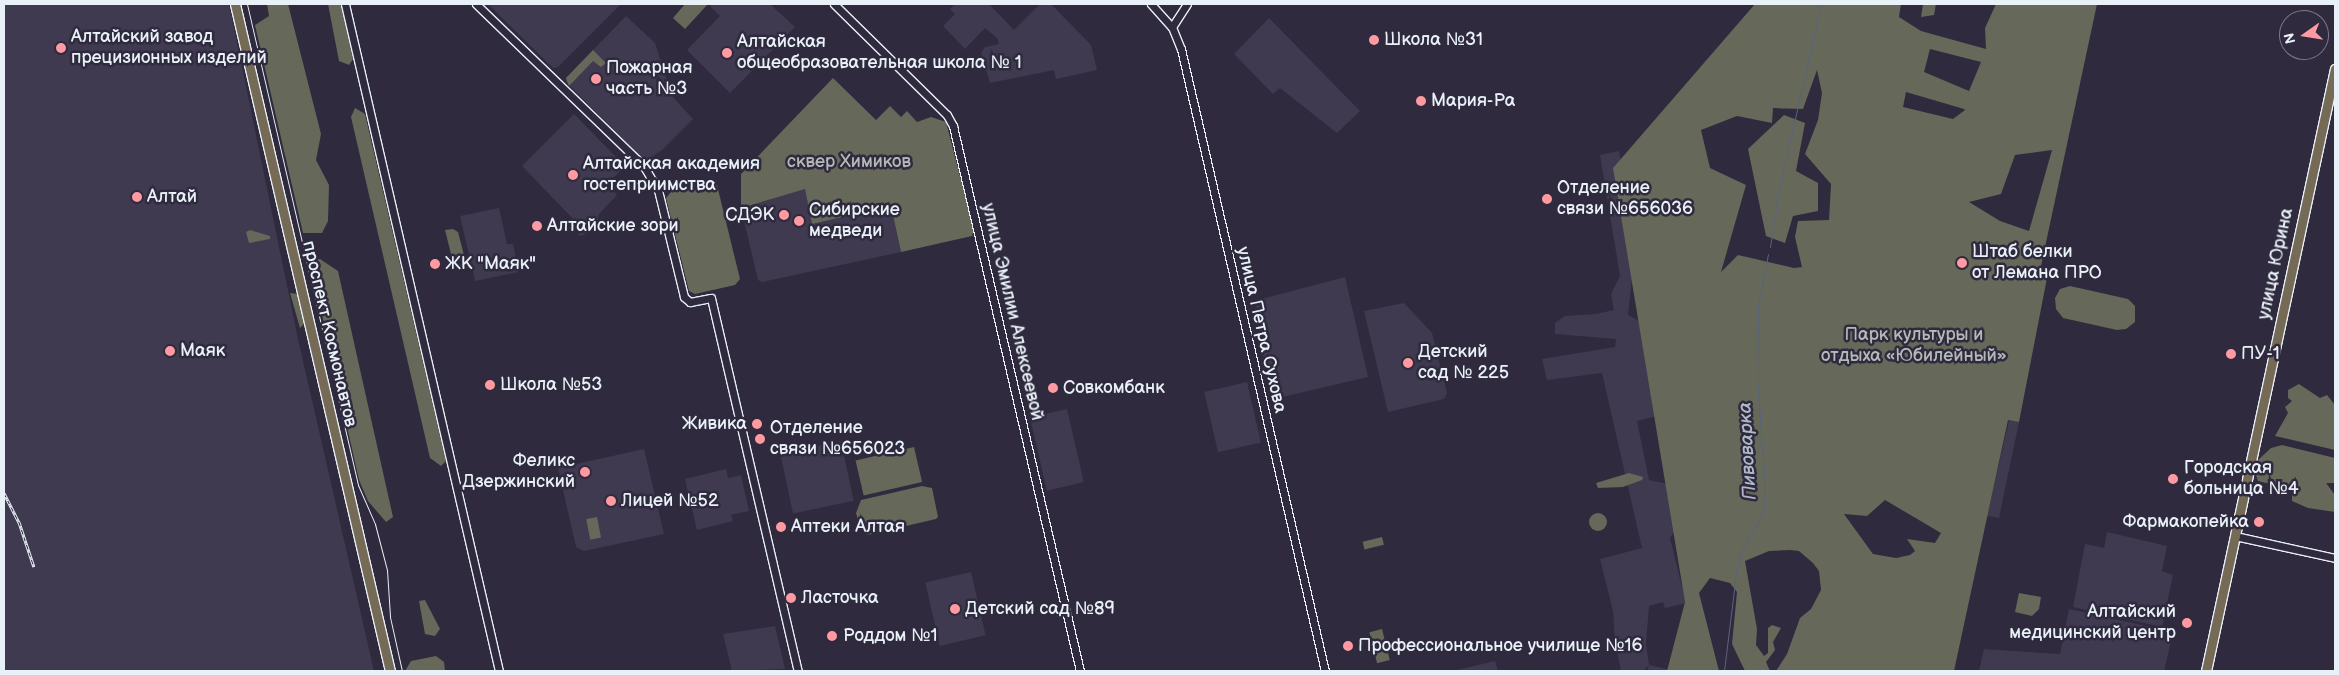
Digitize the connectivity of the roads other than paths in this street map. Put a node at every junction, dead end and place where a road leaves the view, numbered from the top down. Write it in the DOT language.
graph roads {
  1 [pos="235,4"];
  2 [pos="345,4"];
  3 [pos="476,4"];
  4 [pos="834,4"];
  5 [pos="1151,4"];
  6 [pos="1187,4"];
  7 [pos="1172,27"];
  8 [pos="2335,68"];
  9 [pos="2235,536"];
  10 [pos="2335,558"];
  11 [pos="390,671"];
  12 [pos="499,671"];
  13 [pos="798,671"];
  14 [pos="1080,671"];
  15 [pos="1325,671"];
  16 [pos="2206,671"];
  1 -- 11 [label="main road, проспект Космонавтов"];
  2 -- 12 [label="street"];
  3 -- 13 [label="street"];
  4 -- 14 [label="street, улица Эмилии Алексеевой"];
  5 -- 7 [label="street, улица Петра Сухова"];
  6 -- 7 [label="street"];
  7 -- 15 [label="street, улица Петра Сухова"];
  8 -- 9 [label="main road, улица Юрина"];
  9 -- 10 [label="street"];
  9 -- 16 [label="main road, улица Юрина"];
}
